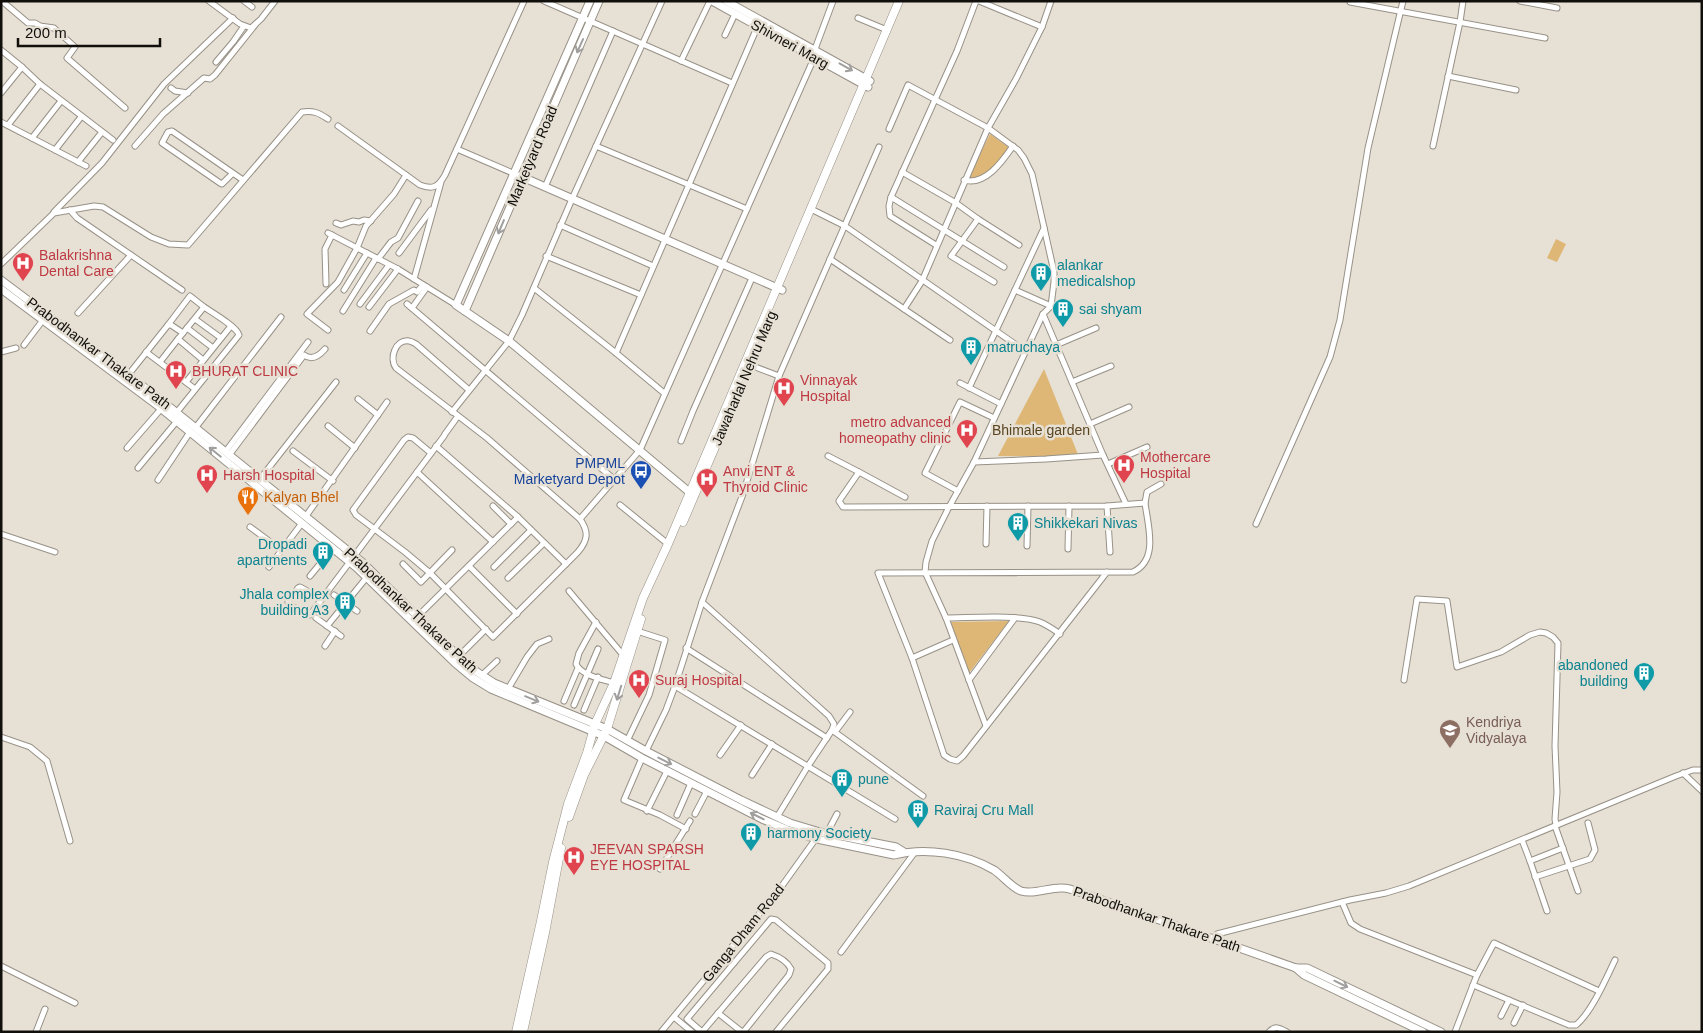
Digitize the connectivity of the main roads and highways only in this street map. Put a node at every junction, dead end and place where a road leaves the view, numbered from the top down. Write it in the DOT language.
graph roads {
  1 [pos="590,1"];
  2 [pos="599,1"];
  3 [pos="711,1"];
  4 [pos="726,1"];
  5 [pos="899,1"];
  6 [pos="904,1"];
  7 [pos="759,23"];
  8 [pos="867,83"];
  9 [pos="515,174"];
  10 [pos="522,177"];
  11 [pos="1,280"];
  12 [pos="1,289"];
  13 [pos="779,289"];
  14 [pos="466,311"];
  15 [pos="154,399"];
  16 [pos="193,430"];
  17 [pos="692,494"];
  18 [pos="304,520"];
  19 [pos="352,559"];
  20 [pos="636,628"];
  21 [pos="594,728"];
  22 [pos="605,733"];
  23 [pos="590,755"];
  24 [pos="644,755"];
  25 [pos="904,852"];
  26 [pos="1296,968"];
  27 [pos="516,1032"];
  28 [pos="522,1032"];
  29 [pos="1423,1032"];
  30 [pos="1441,1032"];
  1 -- 9 [label="main road, Marketyard Road"];
  2 -- 10 [label="main road, Marketyard Road, one-way"];
  3 -- 7 [label="main road, Shivneri Marg"];
  4 -- 7 [label="main road, Shivneri Marg"];
  5 -- 8 [label="main road, Jawaharlal Nehru Marg"];
  6 -- 8 [label="main road, Jawaharlal Nehru Marg"];
  7 -- 8 [label="main road, Shivneri Marg, one-way"];
  7 -- 8 [label="main road, Shivneri Marg"];
  8 -- 13 [label="main road, Jawaharlal Nehru Marg"];
  9 -- 10 [label="main road"];
  9 -- 14 [label="main road, Marketyard Road"];
  10 -- 13 [label="main road"];
  10 -- 14 [label="main road, Marketyard Road, one-way"];
  11 -- 15 [label="main road, Prabodhankar Thakare Path"];
  12 -- 15 [label="main road, Prabodhankar Thakare Path"];
  13 -- 17 [label="main road, Jawaharlal Nehru Marg"];
  13 -- 17 [label="main road, Jawaharlal Nehru Marg"];
  14 -- 17 [label="main road"];
  15 -- 16 [label="main road, Prabodhankar Thakare Path"];
  15 -- 16 [label="main road, Prabodhankar Thakare Path"];
  18 -- 16 [label="main road, Prabodhankar Thakare Path, one-way"];
  16 -- 18 [label="main road, Prabodhankar Thakare Path"];
  17 -- 20 [label="main road, Jawaharlal Nehru Marg"];
  17 -- 20 [label="main road, Jawaharlal Nehru Marg"];
  18 -- 19 [label="main road, Prabodhankar Thakare Path"];
  18 -- 19 [label="main road, Prabodhankar Thakare Path"];
  19 -- 21 [label="main road, Prabodhankar Thakare Path, one-way"];
  19 -- 21 [label="main road, Prabodhankar Thakare Path"];
  20 -- 21 [label="main road, Jawaharlal Nehru Marg"];
  20 -- 22 [label="main road, Jawaharlal Nehru Marg, one-way"];
  21 -- 22 [label="main road, Prabodhankar Thakare Path"];
  21 -- 23 [label="main road, Jawaharlal Nehru Marg"];
  22 -- 23 [label="main road, Jawaharlal Nehru Marg"];
  22 -- 24 [label="main road, Prabodhankar Thakare Path"];
  22 -- 24 [label="main road, Prabodhankar Thakare Path"];
  23 -- 27 [label="main road"];
  23 -- 28 [label="main road"];
  24 -- 25 [label="main road, Prabodhankar Thakare Path, one-way"];
  25 -- 24 [label="main road, Prabodhankar Thakare Path, one-way"];
  25 -- 26 [label="main road, Prabodhankar Thakare Path"];
  26 -- 29 [label="main road, Prabodhankar Thakare Path"];
  26 -- 30 [label="main road, Prabodhankar Thakare Path, one-way"];
}
